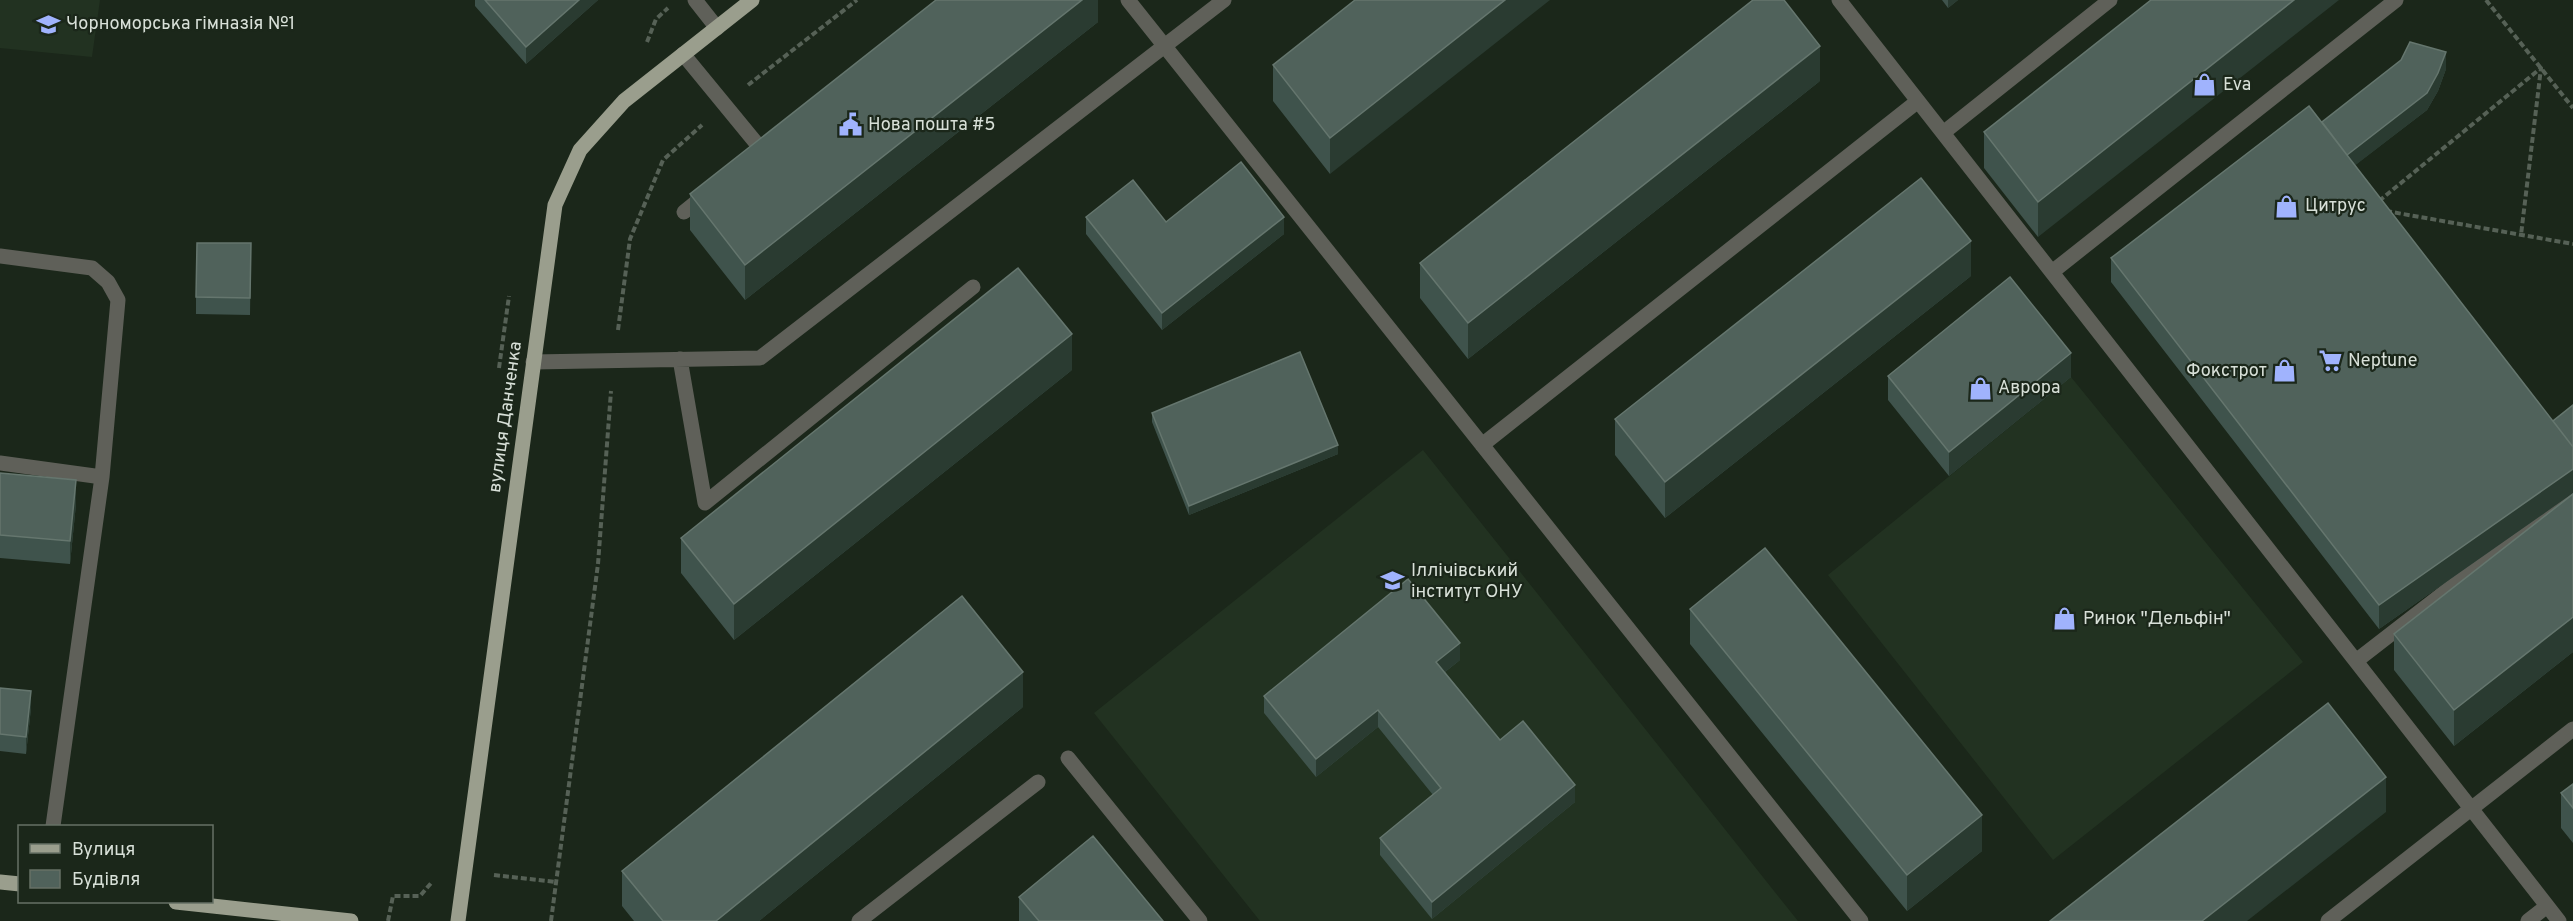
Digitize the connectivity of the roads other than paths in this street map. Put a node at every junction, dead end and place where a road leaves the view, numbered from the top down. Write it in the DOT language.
graph roads {
  1 [pos="695,0"];
  2 [pos="752,0"];
  3 [pos="1128,0"];
  4 [pos="1224,0"];
  5 [pos="1839,0"];
  6 [pos="2110,0"];
  7 [pos="2396,0"];
  8 [pos="717,28"];
  9 [pos="1164,46"];
  10 [pos="682,54"];
  11 [pos="1918,101"];
  12 [pos="1943,134"];
  13 [pos="761,149"];
  14 [pos="718,184"];
  15 [pos="684,212"];
  16 [pos="0,256"];
  17 [pos="2052,272"];
  18 [pos="974,287"];
  19 [pos="680,359"];
  20 [pos="533,362"];
  21 [pos="1482,445"];
  22 [pos="0,463"];
  23 [pos="102,477"];
  24 [pos="2573,493"];
  25 [pos="2356,661"];
  26 [pos="2573,729"];
  27 [pos="1068,758"];
  28 [pos="1038,782"];
  29 [pos="2471,809"];
  30 [pos="53,825"];
  31 [pos="0,882"];
  32 [pos="18,884"];
  33 [pos="185,903"];
  34 [pos="2547,906"];
  35 [pos="351,921"];
  36 [pos="458,921"];
  37 [pos="859,921"];
  38 [pos="1200,921"];
  39 [pos="1861,921"];
  40 [pos="2328,921"];
  41 [pos="2528,921"];
  42 [pos="2559,921"];
  1 -- 8 [label="street"];
  2 -- 8 [label="main road, вулиця Данченка"];
  3 -- 9 [label="street"];
  4 -- 9 [label="street"];
  5 -- 11 [label="street"];
  6 -- 12 [label="street"];
  7 -- 17 [label="street"];
  8 -- 10 [label="main road, вулиця Данченка"];
  9 -- 19 [label="street"];
  9 -- 21 [label="street"];
  10 -- 13 [label="street"];
  10 -- 20 [label="main road, вулиця Данченка"];
  11 -- 12 [label="street"];
  11 -- 21 [label="street"];
  12 -- 17 [label="street"];
  14 -- 15 [label="street"];
  16 -- 23 [label="street"];
  17 -- 25 [label="street"];
  18 -- 19 [label="street"];
  19 -- 20 [label="street"];
  20 -- 36 [label="main road, вулиця Данченка"];
  21 -- 39 [label="street"];
  22 -- 23 [label="street"];
  23 -- 30 [label="street"];
  24 -- 25 [label="street"];
  25 -- 29 [label="street"];
  26 -- 29 [label="street"];
  27 -- 38 [label="street"];
  28 -- 37 [label="street"];
  29 -- 34 [label="street"];
  29 -- 40 [label="street"];
  31 -- 32 [label="main road"];
  33 -- 35 [label="main road"];
  34 -- 41 [label="street"];
  34 -- 42 [label="street"];
}
